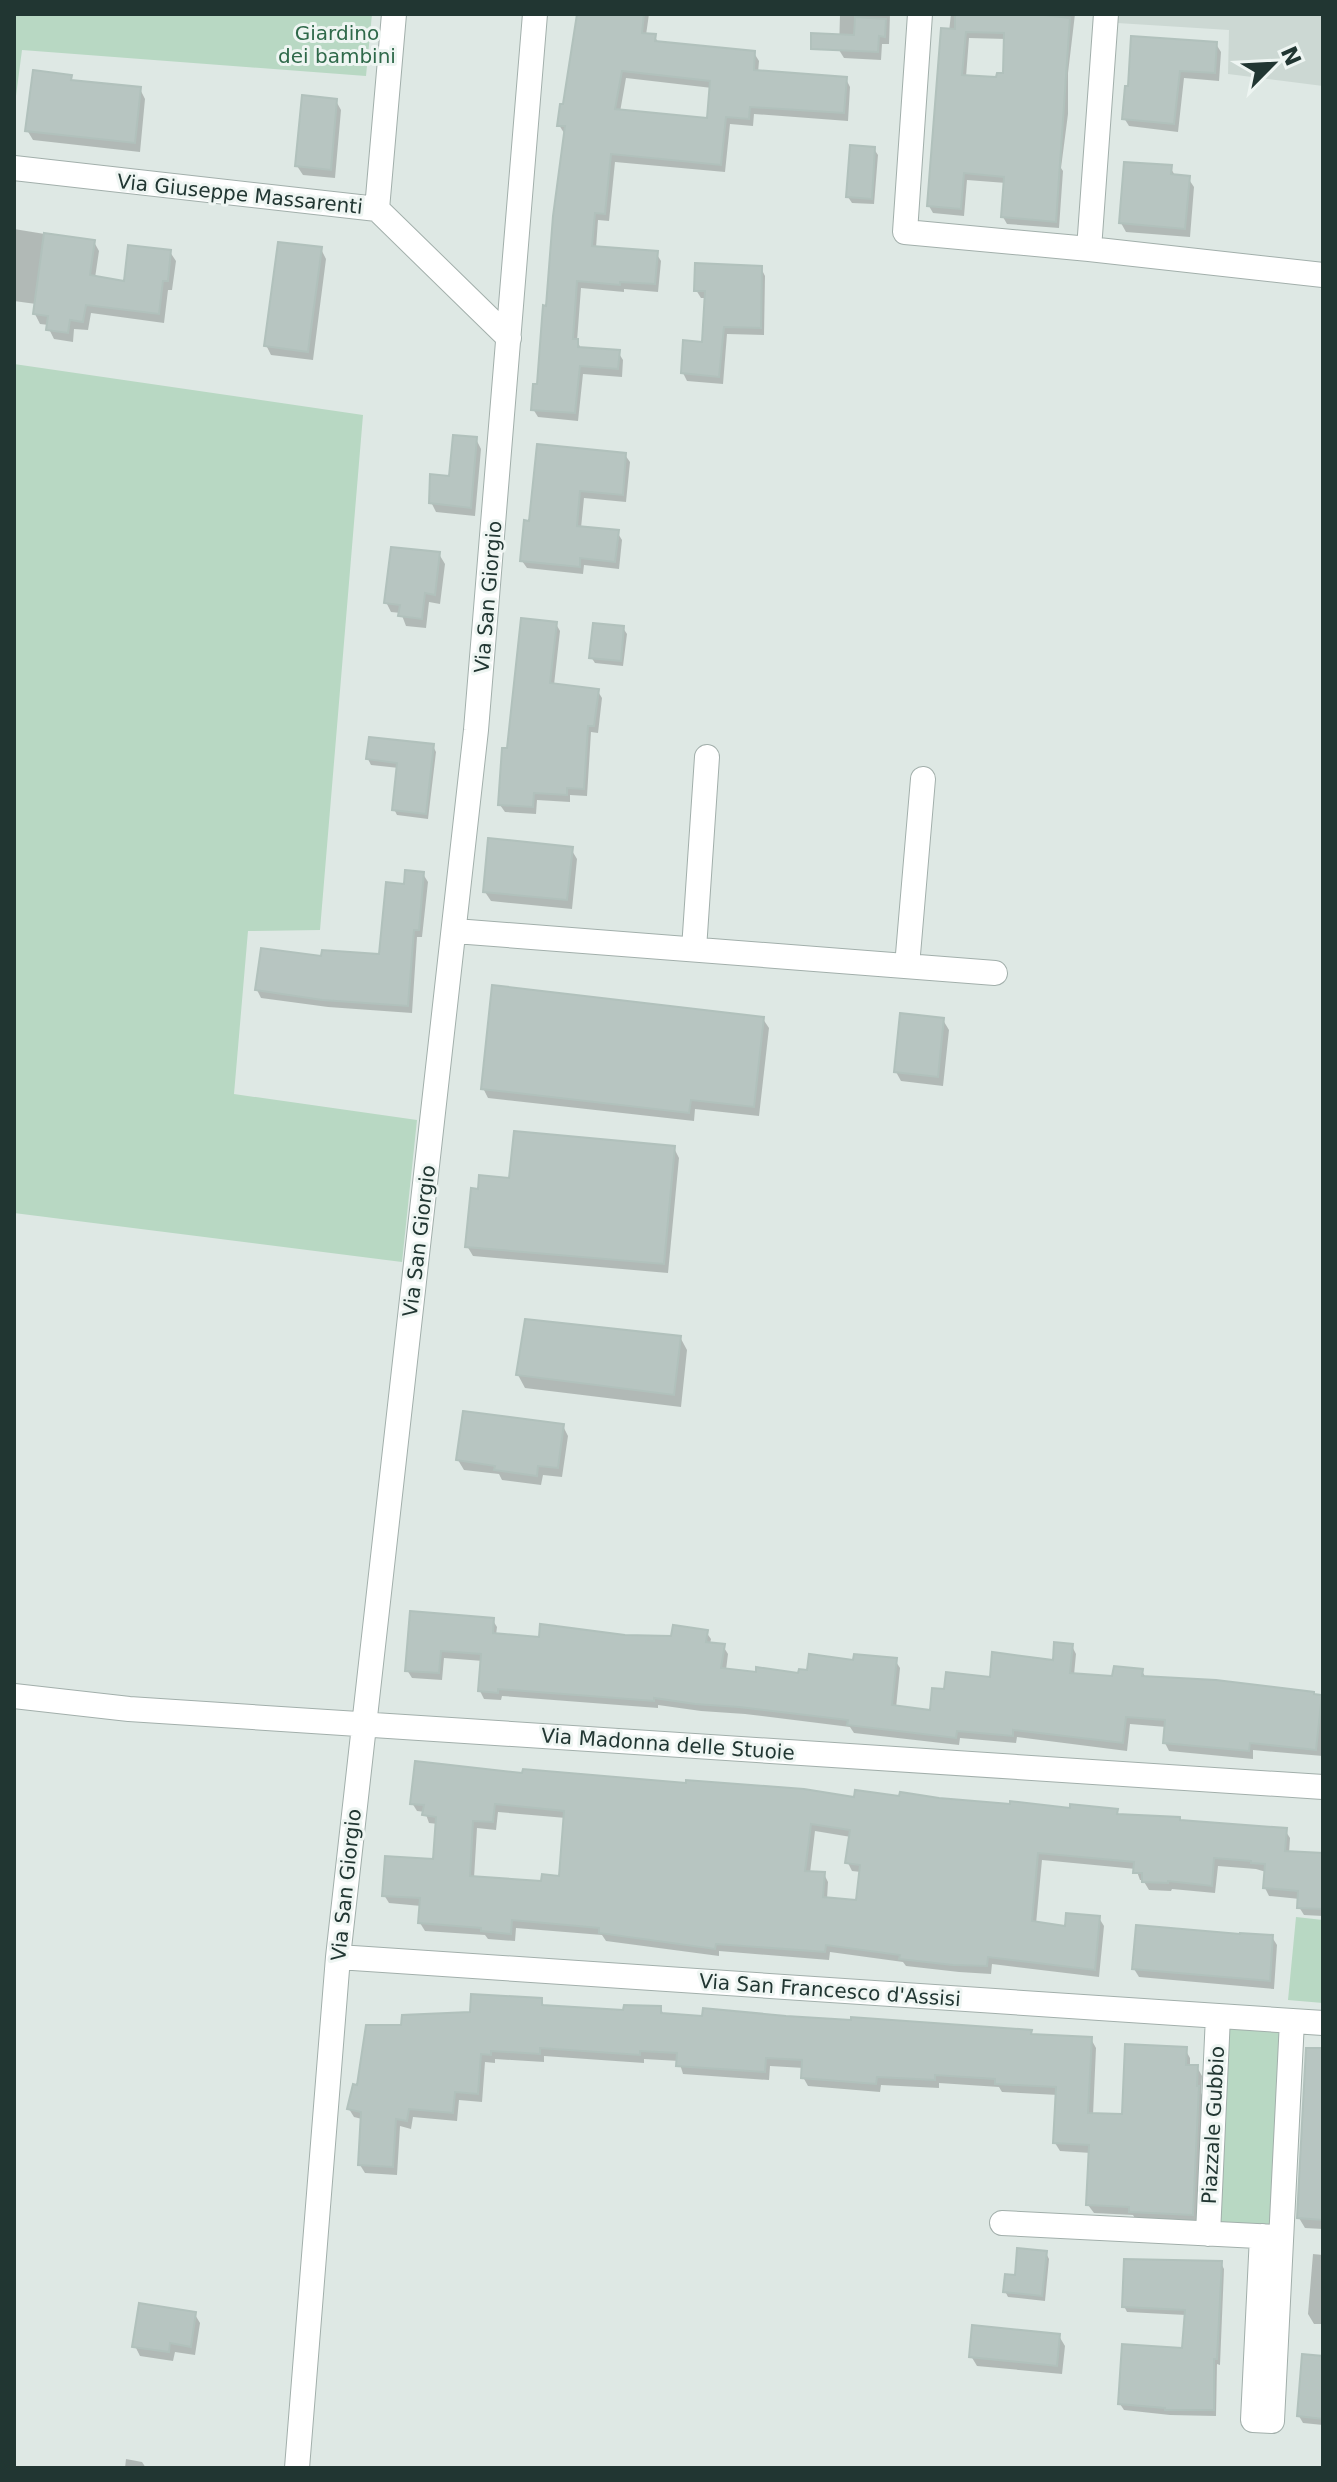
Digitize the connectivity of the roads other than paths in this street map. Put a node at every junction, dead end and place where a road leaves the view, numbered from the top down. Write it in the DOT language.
graph roads {
  1 [pos="394,14"];
  2 [pos="535,14"];
  3 [pos="920,14"];
  4 [pos="1106,14"];
  5 [pos="14,168"];
  6 [pos="377,209"];
  7 [pos="1089,249"];
  8 [pos="1323,275"];
  9 [pos="509,338"];
  10 [pos="707,757"];
  11 [pos="923,779"];
  12 [pos="455,931"];
  13 [pos="694,949"];
  14 [pos="907,966"];
  15 [pos="995,973"];
  16 [pos="14,1696"];
  17 [pos="363,1724"];
  18 [pos="1323,1787"];
  19 [pos="338,1957"];
  20 [pos="1218,2016"];
  21 [pos="1292,2021"];
  22 [pos="1323,2023"];
  23 [pos="1002,2223"];
  24 [pos="1208,2234"];
  25 [pos="1272,2237"];
  26 [pos="1272,2421"];
  27 [pos="297,2468"];
  1 -- 6 [label="street"];
  2 -- 9 [label="street, Via San Giorgio"];
  3 -- 7 [label="street"];
  4 -- 7 [label="street"];
  5 -- 6 [label="street, Via Giuseppe Massarenti"];
  6 -- 9 [label="street, Via Giuseppe Massarenti"];
  7 -- 8 [label="street"];
  9 -- 12 [label="street, Via San Giorgio"];
  10 -- 13 [label="street"];
  11 -- 14 [label="street"];
  12 -- 13 [label="street"];
  12 -- 17 [label="street, Via San Giorgio"];
  13 -- 14 [label="street"];
  14 -- 15 [label="street"];
  16 -- 17 [label="street, Via Madonna delle Stuoie"];
  17 -- 18 [label="street, Via Madonna delle Stuoie"];
  17 -- 19 [label="street, Via San Giorgio"];
  19 -- 20 [label="street, Via San Francesco d'Assisi"];
  19 -- 27 [label="street, Via San Giorgio"];
  20 -- 21 [label="street, Via San Francesco d'Assisi"];
  20 -- 24 [label="street, Piazzale Gubbio"];
  21 -- 22 [label="street, Via San Francesco d'Assisi"];
  21 -- 25 [label="street"];
  23 -- 24 [label="street, Piazzale Gubbio"];
  24 -- 25 [label="street, Piazzale Gubbio"];
  25 -- 26 [label="street"];
}
